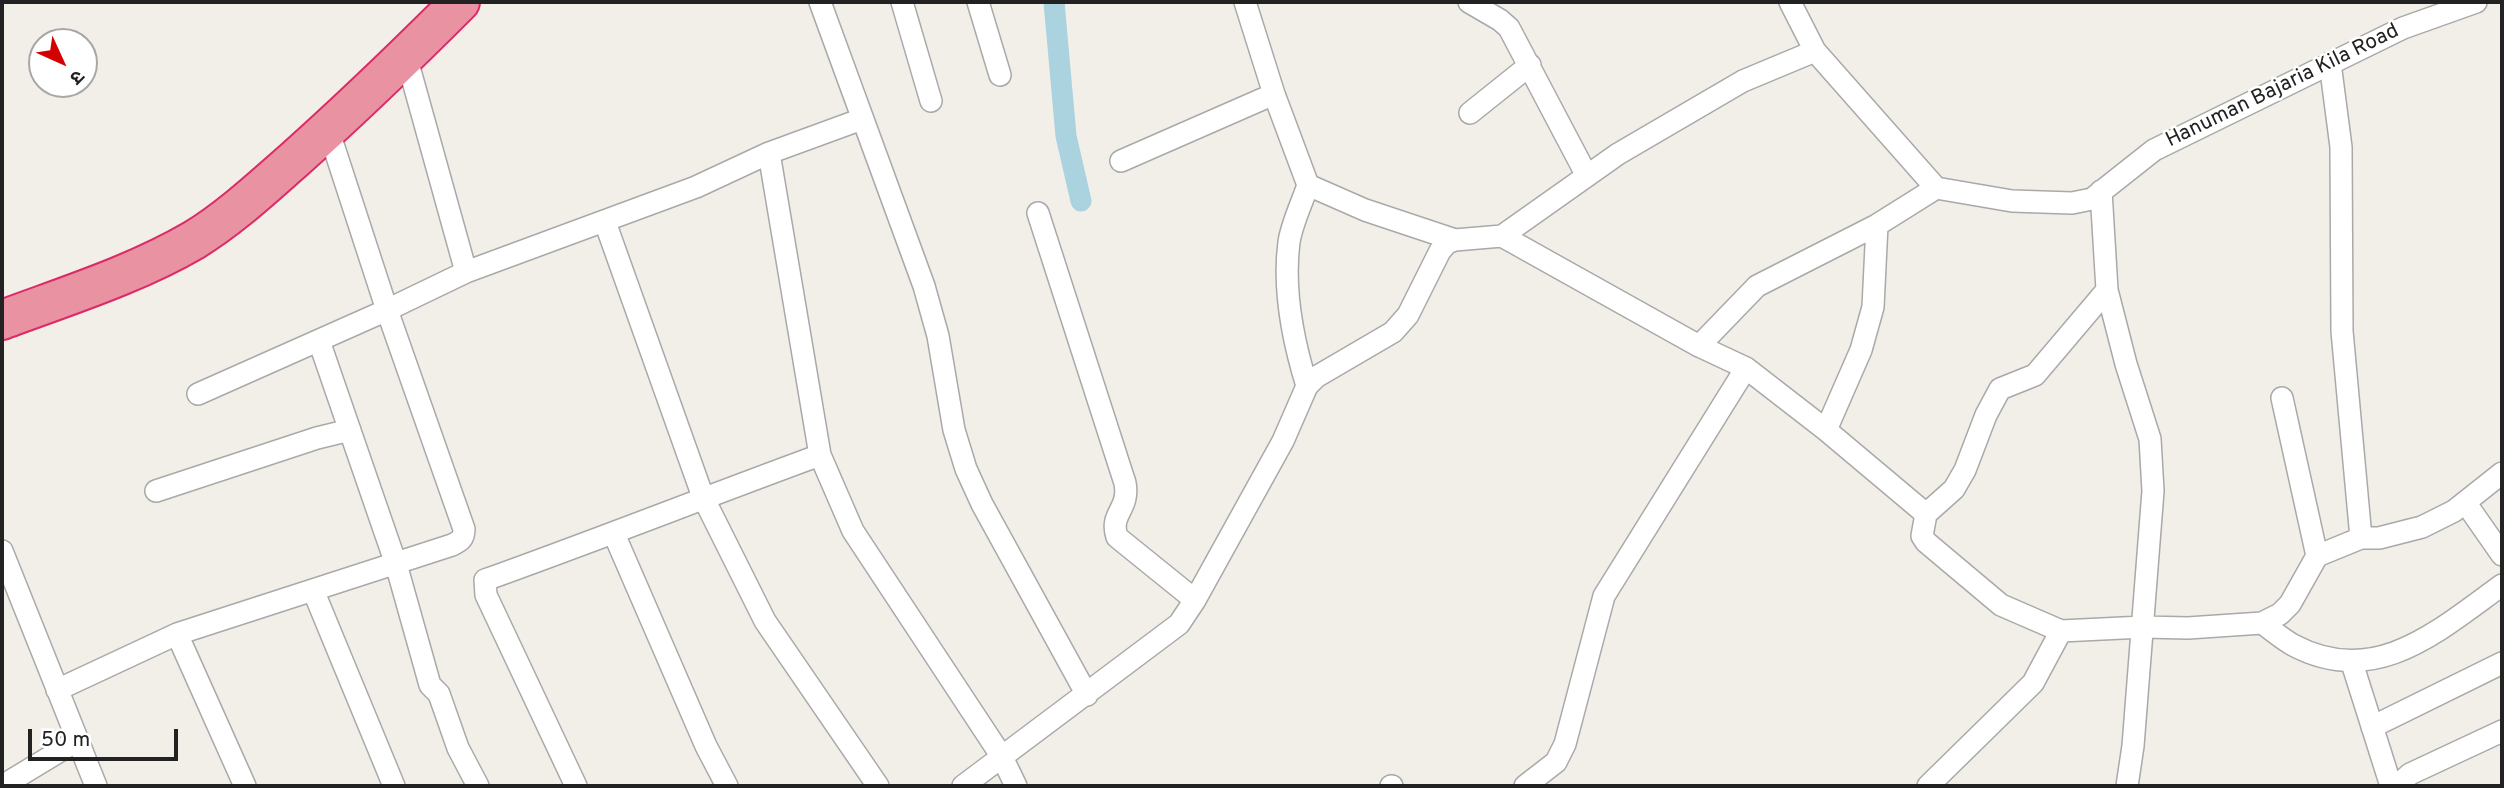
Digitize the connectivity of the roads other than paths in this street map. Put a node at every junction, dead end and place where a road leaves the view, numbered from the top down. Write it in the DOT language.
graph roads {
  1 [pos="460,2"];
  2 [pos="820,2"];
  3 [pos="902,2"];
  4 [pos="978,2"];
  5 [pos="1245,2"];
  6 [pos="1469,2"];
  7 [pos="1790,2"];
  8 [pos="2468,3"];
  9 [pos="1815,51"];
  10 [pos="406,55"];
  11 [pos="2330,63"];
  12 [pos="1530,65"];
  13 [pos="1000,75"];
  14 [pos="1274,94"];
  15 [pos="931,101"];
  16 [pos="1471,113"];
  17 [pos="862,119"];
  18 [pos="328,129"];
  19 [pos="769,153"];
  20 [pos="1121,161"];
  21 [pos="1587,176"];
  22 [pos="1308,185"];
  23 [pos="1936,188"];
  24 [pos="2101,191"];
  25 [pos="1038,213"];
  26 [pos="605,222"];
  27 [pos="1877,225"];
  28 [pos="1502,236"];
  29 [pos="1455,240"];
  30 [pos="466,272"];
  31 [pos="2106,290"];
  32 [pos="387,310"];
  33 [pos="2,320"];
  34 [pos="318,341"];
  35 [pos="1699,346"];
  36 [pos="1746,368"];
  37 [pos="1307,386"];
  38 [pos="198,394"];
  39 [pos="2282,398"];
  40 [pos="350,430"];
  41 [pos="1826,430"];
  42 [pos="820,455"];
  43 [pos="2502,473"];
  44 [pos="156,491"];
  45 [pos="703,498"];
  46 [pos="2465,502"];
  47 [pos="1926,514"];
  48 [pos="614,534"];
  49 [pos="2361,538"];
  50 [pos="2,551"];
  51 [pos="2502,555"];
  52 [pos="2317,556"];
  53 [pos="396,564"];
  54 [pos="2502,585"];
  55 [pos="313,590"];
  56 [pos="1195,600"];
  57 [pos="2262,623"];
  58 [pos="2143,627"];
  59 [pos="2061,631"];
  60 [pos="177,634"];
  61 [pos="2352,663"];
  62 [pos="2502,663"];
  63 [pos="57,690"];
  64 [pos="1087,695"];
  65 [pos="2372,727"];
  66 [pos="2502,731"];
  67 [pos="78,740"];
  68 [pos="1002,757"];
  69 [pos="1935,778"];
  70 [pos="2,786"];
  71 [pos="96,786"];
  72 [pos="245,786"];
  73 [pos="394,786"];
  74 [pos="478,786"];
  75 [pos="576,786"];
  76 [pos="727,786"];
  77 [pos="878,786"];
  78 [pos="963,786"];
  79 [pos="1016,786"];
  80 [pos="1525,786"];
  81 [pos="2127,786"];
  82 [pos="2391,786"];
  83 [pos="2397,786"];
  1 -- 10 [label="highway"];
  2 -- 17 [label="street"];
  3 -- 15 [label="street"];
  4 -- 13 [label="street"];
  5 -- 14 [label="street"];
  6 -- 12 [label="street"];
  7 -- 9 [label="street"];
  8 -- 11 [label="street, Hanuman Bajaria Kila Road"];
  9 -- 21 [label="street"];
  9 -- 23 [label="street"];
  10 -- 18 [label="highway"];
  10 -- 30 [label="street"];
  11 -- 24 [label="street, Hanuman Bajaria Kila Road"];
  11 -- 49 [label="street"];
  12 -- 16 [label="street"];
  12 -- 21 [label="street"];
  14 -- 20 [label="street"];
  14 -- 22 [label="street"];
  17 -- 19 [label="street"];
  17 -- 64 [label="street"];
  18 -- 32 [label="street"];
  18 -- 33 [label="highway"];
  19 -- 26 [label="street"];
  19 -- 42 [label="street"];
  21 -- 28 [label="street"];
  22 -- 29 [label="street"];
  22 -- 37 [label="street"];
  23 -- 24 [label="street, Hanuman Bajaria Kila Road"];
  23 -- 27 [label="street"];
  24 -- 31 [label="street"];
  25 -- 56 [label="street"];
  26 -- 30 [label="street"];
  26 -- 45 [label="street"];
  27 -- 35 [label="street"];
  27 -- 41 [label="street"];
  28 -- 29 [label="street"];
  28 -- 35 [label="street"];
  29 -- 37 [label="street"];
  30 -- 32 [label="street"];
  31 -- 47 [label="street"];
  31 -- 58 [label="street"];
  32 -- 34 [label="street"];
  32 -- 53 [label="street"];
  34 -- 38 [label="street"];
  34 -- 40 [label="street"];
  35 -- 36 [label="street"];
  36 -- 41 [label="street"];
  36 -- 80 [label="street"];
  37 -- 56 [label="street"];
  39 -- 52 [label="street"];
  40 -- 44 [label="street"];
  40 -- 53 [label="street"];
  41 -- 47 [label="street"];
  42 -- 45 [label="street"];
  42 -- 68 [label="street"];
  43 -- 46 [label="street"];
  45 -- 48 [label="street"];
  45 -- 77 [label="street"];
  46 -- 49 [label="street"];
  46 -- 51 [label="street"];
  47 -- 59 [label="street"];
  48 -- 75 [label="street"];
  48 -- 76 [label="street"];
  49 -- 52 [label="street"];
  50 -- 63 [label="street"];
  52 -- 57 [label="street"];
  53 -- 55 [label="street"];
  53 -- 74 [label="street"];
  54 -- 61 [label="street"];
  55 -- 60 [label="street"];
  55 -- 73 [label="street"];
  56 -- 64 [label="street"];
  57 -- 58 [label="street"];
  57 -- 61 [label="street"];
  58 -- 59 [label="street"];
  58 -- 81 [label="street"];
  59 -- 69 [label="street"];
  60 -- 63 [label="street"];
  60 -- 72 [label="street"];
  61 -- 65 [label="street"];
  62 -- 65 [label="street"];
  63 -- 67 [label="street"];
  64 -- 68 [label="street"];
  65 -- 82 [label="street"];
  66 -- 83 [label="street"];
  67 -- 70 [label="street"];
  67 -- 71 [label="street"];
  68 -- 78 [label="street"];
  68 -- 79 [label="street"];
}
